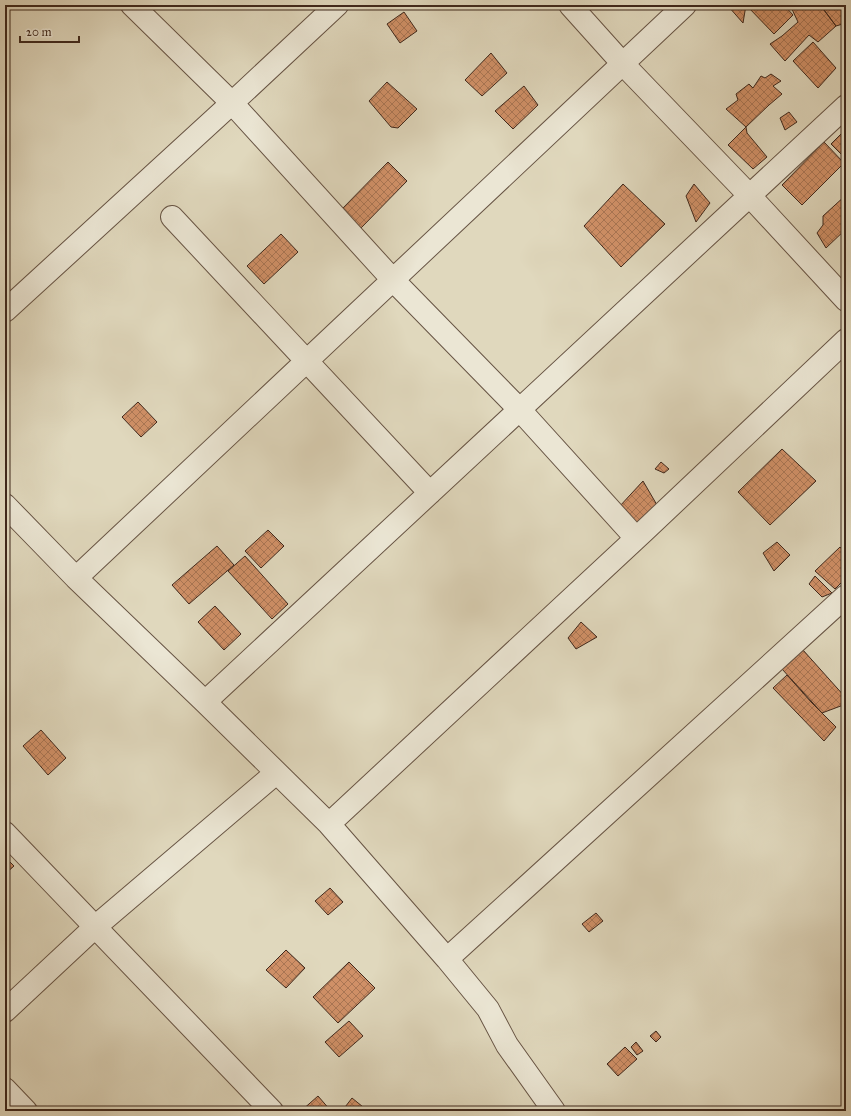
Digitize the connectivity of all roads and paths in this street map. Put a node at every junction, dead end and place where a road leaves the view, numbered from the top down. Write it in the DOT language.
graph roads {
  1 [pos="132,5"];
  2 [pos="337,5"];
  3 [pos="570,5"];
  4 [pos="685,5"];
  5 [pos="623,64"];
  6 [pos="232,103"];
  7 [pos="846,106"];
  8 [pos="749,195"];
  9 [pos="172,217"];
  10 [pos="393,280"];
  11 [pos="846,300"];
  12 [pos="5,311"];
  13 [pos="846,340"];
  14 [pos="306,362"];
  15 [pos="520,410"];
  16 [pos="430,493"];
  17 [pos="5,505"];
  18 [pos="636,538"];
  19 [pos="76,578"];
  20 [pos="846,596"];
  21 [pos="205,702"];
  22 [pos="276,773"];
  23 [pos="329,824"];
  24 [pos="5,833"];
  25 [pos="95,927"];
  26 [pos="447,959"];
  27 [pos="5,1011"];
  28 [pos="5,1089"];
  29 [pos="26,1111"];
  30 [pos="272,1111"];
  31 [pos="554,1111"];
  1 -- 6 [label="street"];
  2 -- 6 [label="street"];
  3 -- 5 [label="street"];
  4 -- 5 [label="street"];
  5 -- 8 [label="street"];
  5 -- 10 [label="street"];
  6 -- 10 [label="street"];
  6 -- 12 [label="street"];
  7 -- 8 [label="street"];
  8 -- 11 [label="street"];
  8 -- 15 [label="street"];
  9 -- 14 [label="street"];
  10 -- 14 [label="street"];
  10 -- 15 [label="street"];
  13 -- 18 [label="street"];
  14 -- 16 [label="street"];
  14 -- 19 [label="street"];
  15 -- 16 [label="street"];
  15 -- 18 [label="street"];
  16 -- 21 [label="street"];
  17 -- 19 [label="street"];
  18 -- 23 [label="street"];
  19 -- 21 [label="street"];
  20 -- 26 [label="street"];
  21 -- 22 [label="street"];
  22 -- 23 [label="street"];
  22 -- 25 [label="street"];
  23 -- 26 [label="street"];
  24 -- 25 [label="street"];
  25 -- 27 [label="street"];
  25 -- 30 [label="street"];
  26 -- 31 [label="street"];
  28 -- 29 [label="street"];
}
